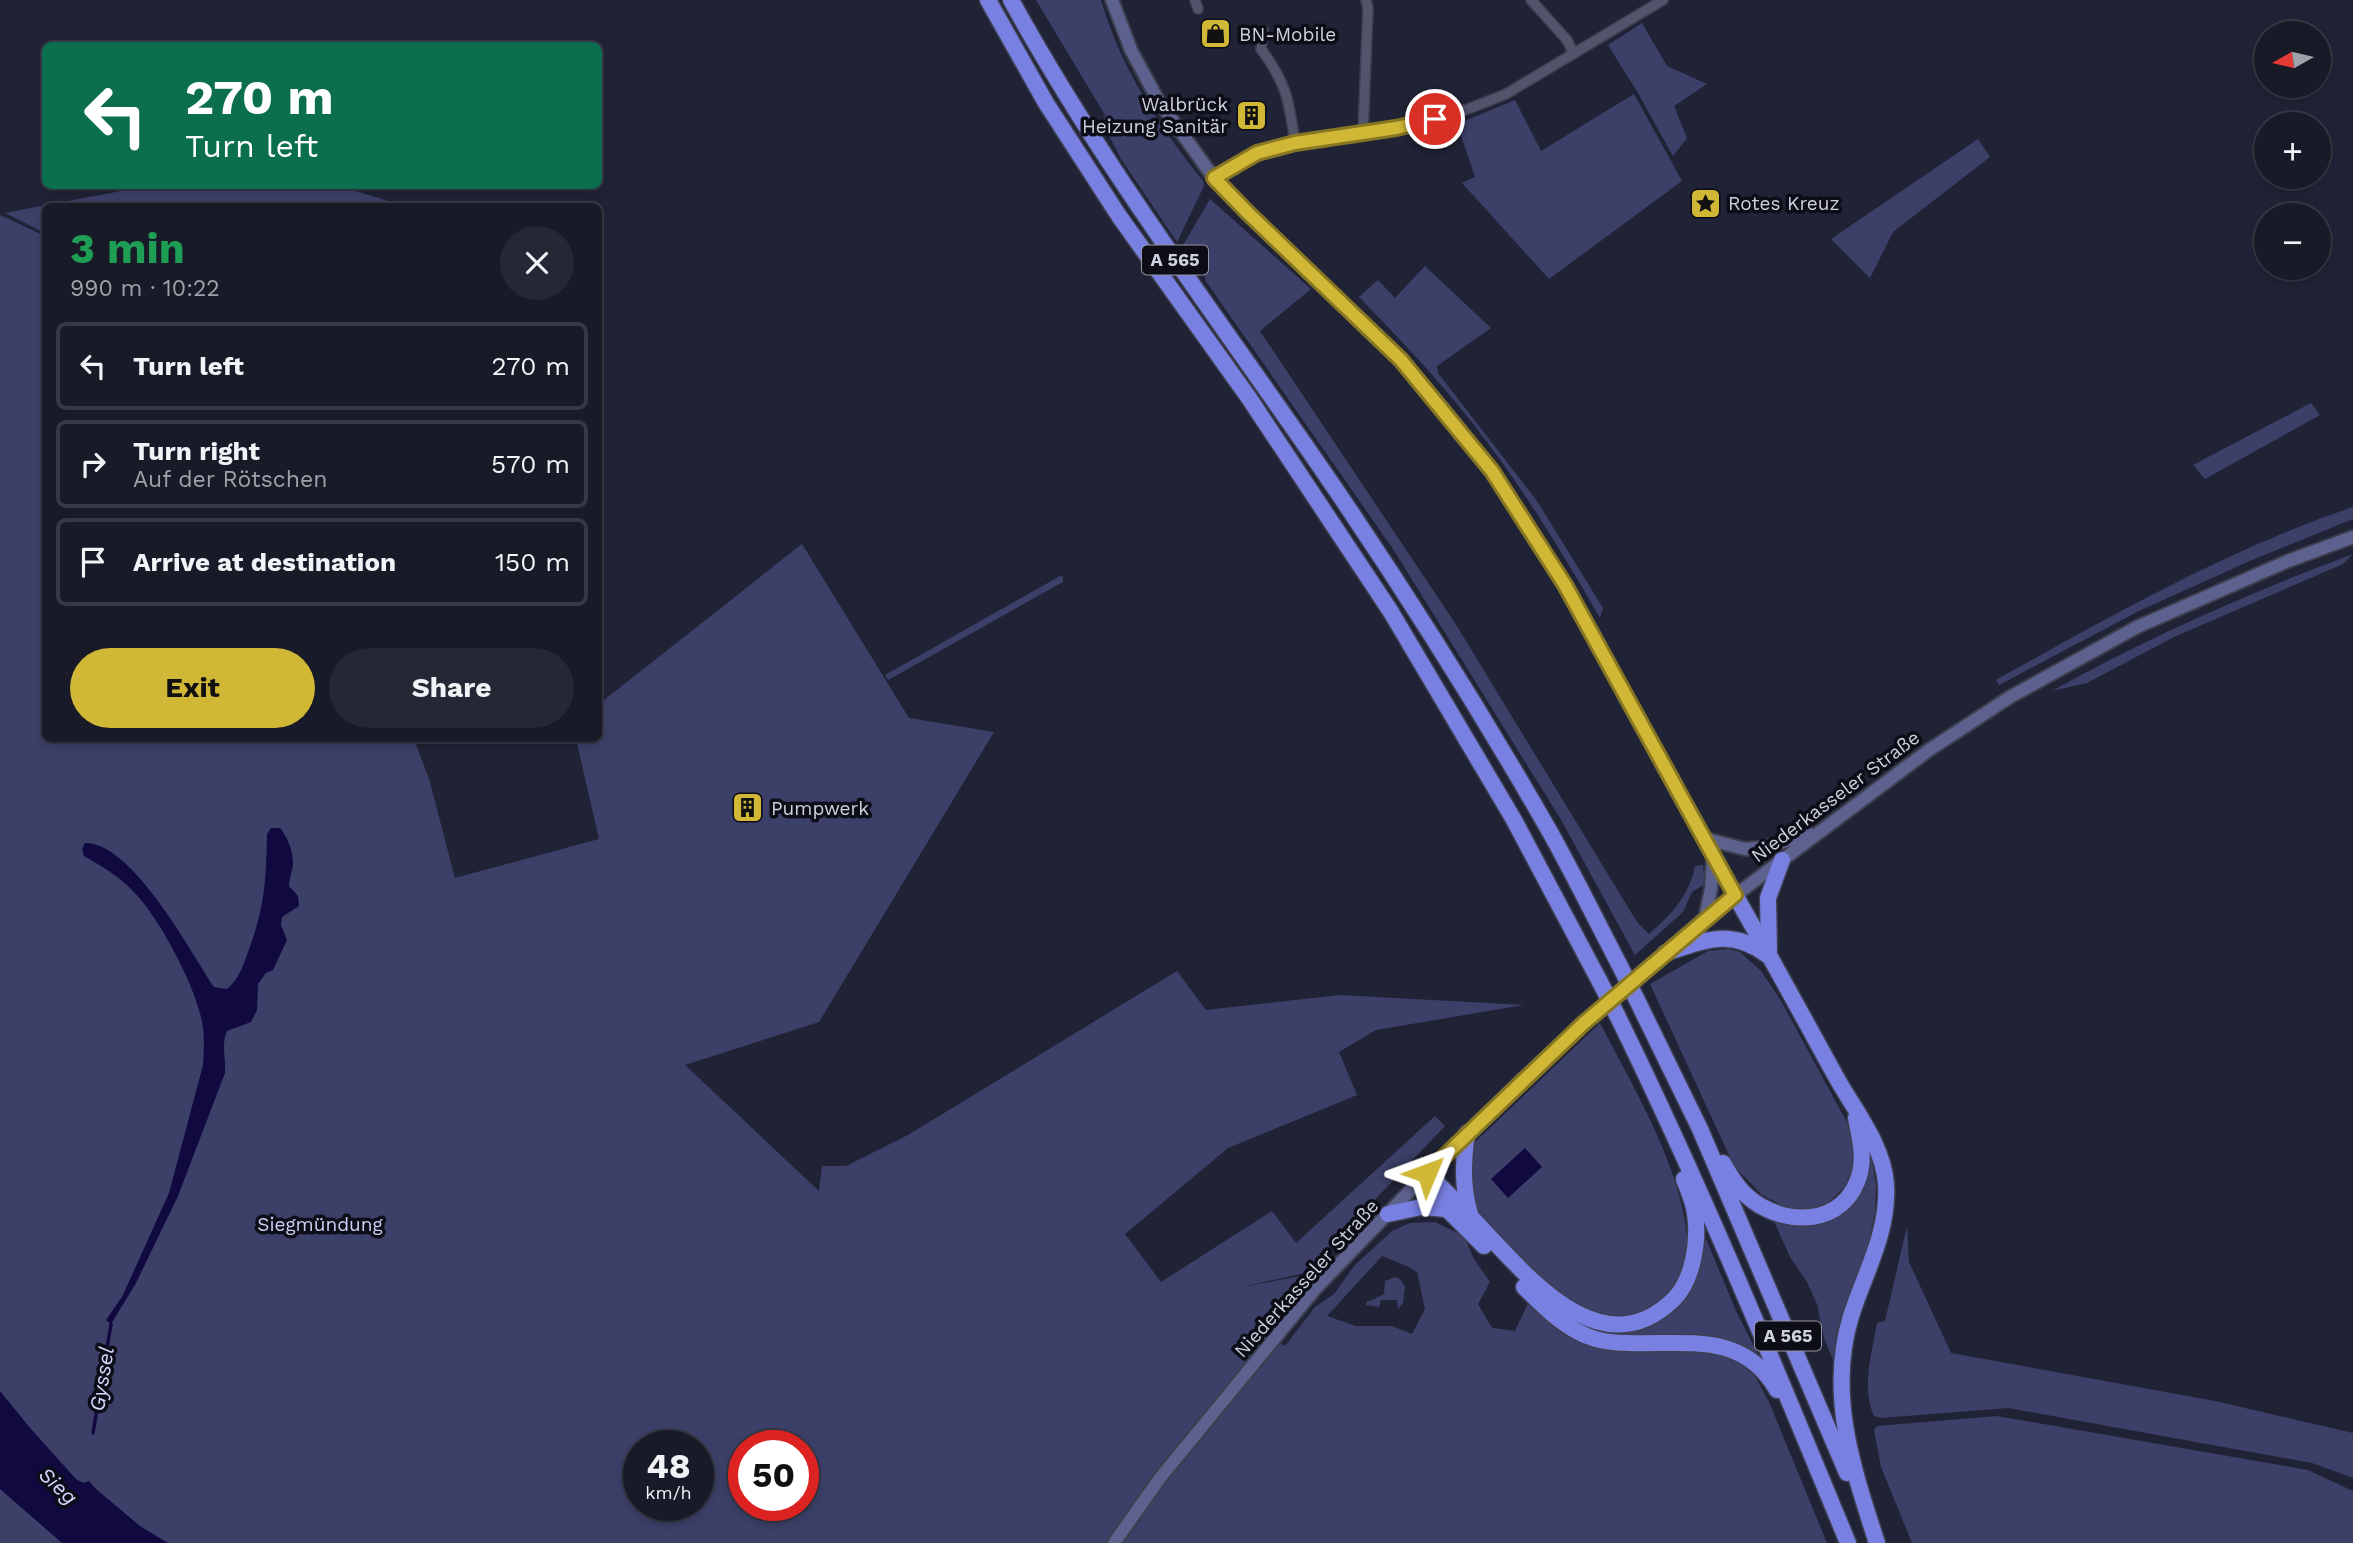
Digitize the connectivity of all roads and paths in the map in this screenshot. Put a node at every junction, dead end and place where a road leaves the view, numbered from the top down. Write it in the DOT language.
graph roads {
  1 [pos="988,0"];
  2 [pos="1011,0"];
  3 [pos="1112,0"];
  4 [pos="1366,0"];
  5 [pos="1531,0"];
  6 [pos="1663,0"];
  7 [pos="1263,30"];
  8 [pos="1574,54"];
  9 [pos="1363,133"];
  10 [pos="1295,143"];
  11 [pos="1214,178"];
  12 [pos="2353,537"];
  13 [pos="1821,831"];
  14 [pos="1706,839"];
  15 [pos="1713,852"];
  16 [pos="1782,860"];
  17 [pos="1735,895"];
  18 [pos="1705,918"];
  19 [pos="1665,954"];
  20 [pos="1769,956"];
  21 [pos="1663,1109"];
  22 [pos="1854,1109"];
  23 [pos="1700,1129"];
  24 [pos="1467,1133"];
  25 [pos="1423,1177"];
  26 [pos="1446,1209"];
  27 [pos="1388,1214"];
  28 [pos="1471,1217"];
  29 [pos="1805,1440"];
  30 [pos="1114,1543"];
  31 [pos="1849,1543"];
  32 [pos="1877,1543"];
  1 -- 21 [label="highway, A 565, bridge"];
  2 -- 23 [label="highway, A 565, bridge"];
  3 -- 11 [label="main road"];
  4 -- 9 [label="street"];
  5 -- 8 [label="street"];
  6 -- 8 [label="street"];
  7 -- 10 [label="street"];
  8 -- 9 [label="street"];
  9 -- 10 [label="street"];
  10 -- 11 [label="street"];
  11 -- 14 [label="main road"];
  12 -- 13 [label="main road, Niederkasseler Straße"];
  13 -- 14 [label="main road"];
  13 -- 16 [label="main road, Niederkasseler Straße"];
  14 -- 15 [label="main road"];
  15 -- 17 [label="main road"];
  15 -- 18 [label="main road"];
  16 -- 17 [label="main road, Niederkasseler Straße"];
  16 -- 20 [label="highway"];
  17 -- 18 [label="main road, Niederkasseler Straße"];
  17 -- 20 [label="highway"];
  18 -- 19 [label="main road, Niederkasseler Straße"];
  19 -- 20 [label="highway"];
  19 -- 24 [label="main road, Niederkasseler Straße"];
  20 -- 22 [label="highway"];
  21 -- 28 [label="highway"];
  21 -- 29 [label="highway, A 565"];
  22 -- 23 [label="highway"];
  22 -- 32 [label="highway"];
  23 -- 32 [label="highway, A 565"];
  24 -- 25 [label="main road, Niederkasseler Straße"];
  24 -- 28 [label="highway"];
  25 -- 26 [label="highway"];
  25 -- 27 [label="main road, Niederkasseler Straße"];
  25 -- 28 [label="highway"];
  26 -- 27 [label="highway"];
  26 -- 29 [label="highway"];
  27 -- 30 [label="main road, Niederkasseler Straße"];
  29 -- 31 [label="highway, A 565"];
}
